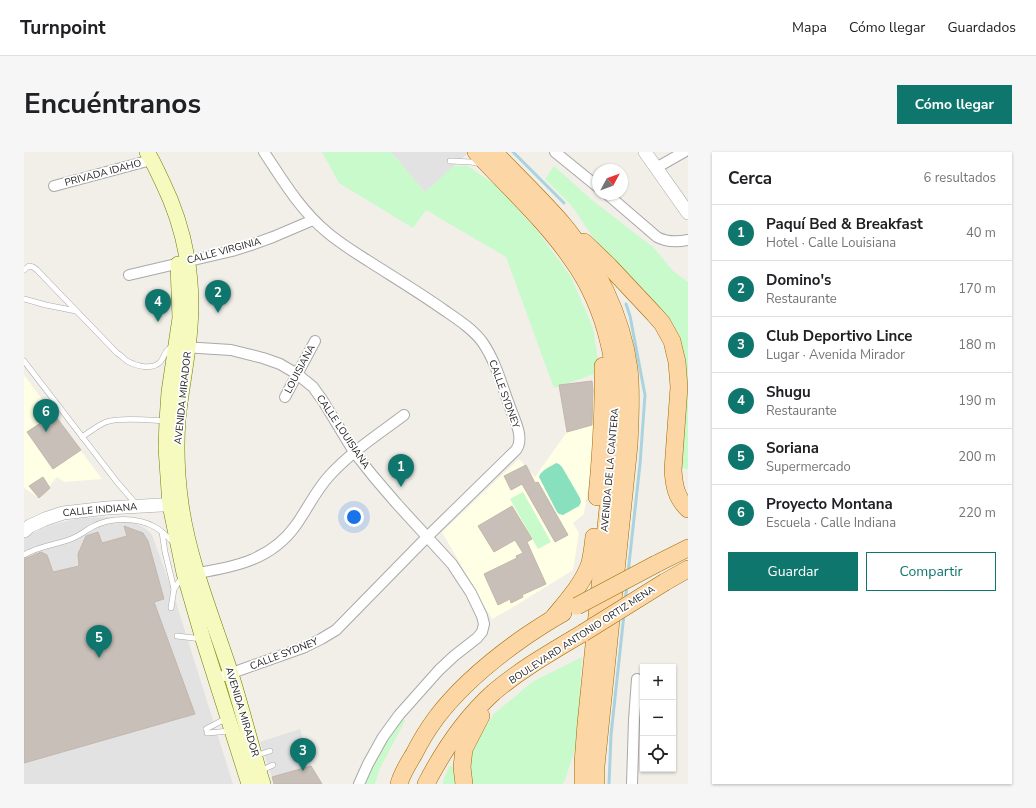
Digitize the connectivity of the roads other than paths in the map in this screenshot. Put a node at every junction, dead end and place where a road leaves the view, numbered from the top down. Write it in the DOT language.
graph roads {
  1 [pos="264,152"];
  2 [pos="476,152"];
  3 [pos="494,152"];
  4 [pos="555,152"];
  5 [pos="645,152"];
  6 [pos="684,152"];
  7 [pos="144,157"];
  8 [pos="450,161"];
  9 [pos="656,168"];
  10 [pos="492,169"];
  11 [pos="592,182"];
  12 [pos="54,186"];
  13 [pos="614,200"];
  14 [pos="688,213"];
  15 [pos="313,220"];
  16 [pos="561,222"];
  17 [pos="688,240"];
  18 [pos="183,262"];
  19 [pos="24,270"];
  20 [pos="129,275"];
  21 [pos="24,299"];
  22 [pos="76,311"];
  23 [pos="604,326"];
  24 [pos="315,340"];
  25 [pos="182,347"];
  26 [pos="24,361"];
  27 [pos="297,374"];
  28 [pos="285,397"];
  29 [pos="404,415"];
  30 [pos="167,421"];
  31 [pos="82,437"];
  32 [pos="354,452"];
  33 [pos="175,504"];
  34 [pos="138,507"];
  35 [pos="107,508"];
  36 [pos="688,509"];
  37 [pos="111,521"];
  38 [pos="24,531"];
  39 [pos="162,532"];
  40 [pos="427,537"];
  41 [pos="179,548"];
  42 [pos="688,548"];
  43 [pos="24,555"];
  44 [pos="688,569"];
  45 [pos="191,573"];
  46 [pos="174,589"];
  47 [pos="171,608"];
  48 [pos="553,618"];
  49 [pos="177,636"];
  50 [pos="203,639"];
  51 [pos="230,674"];
  52 [pos="215,679"];
  53 [pos="637,679"];
  54 [pos="494,692"];
  55 [pos="638,719"];
  56 [pos="229,724"];
  57 [pos="270,751"];
  58 [pos="254,753"];
  59 [pos="438,761"];
  60 [pos="583,763"];
  61 [pos="273,765"];
  62 [pos="261,778"];
  63 [pos="249,784"];
  64 [pos="359,784"];
  65 [pos="399,784"];
  66 [pos="426,784"];
  67 [pos="434,784"];
  68 [pos="464,784"];
  69 [pos="574,784"];
  70 [pos="583,784"];
  71 [pos="596,784"];
  72 [pos="632,784"];
  1 -- 15 [label="street, CALLE SYDNEY"];
  2 -- 10 [label="main road, AVENIDA DE LA CANTERA"];
  3 -- 16 [label="main road, AVENIDA DE LA CANTERA"];
  4 -- 11 [label="street"];
  5 -- 9 [label="street"];
  6 -- 9 [label="street"];
  7 -- 12 [label="street, PRIVADA IDAHO"];
  7 -- 18 [label="main road, AVENIDA MIRADOR"];
  8 -- 10 [label="lane"];
  9 -- 14 [label="street"];
  10 -- 23 [label="main road, AVENIDA DE LA CANTERA"];
  13 -- 17 [label="street"];
  15 -- 18 [label="street, CALLE VIRGINIA"];
  15 -- 40 [label="street, CALLE SYDNEY"];
  16 -- 36 [label="main road"];
  16 -- 71 [label="main road, AVENIDA DE LA CANTERA"];
  18 -- 20 [label="street, CALLE VIRGINIA"];
  18 -- 25 [label="main road, AVENIDA MIRADOR"];
  19 -- 22 [label="lane"];
  21 -- 22 [label="lane"];
  22 -- 25 [label="lane"];
  23 -- 48 [label="main road"];
  23 -- 60 [label="main road, AVENIDA DE LA CANTERA"];
  24 -- 27 [label="street, LOUISIANA"];
  25 -- 27 [label="street, CALLE LOUISIANA"];
  25 -- 30 [label="main road, AVENIDA MIRADOR"];
  25 -- 33 [label="main road, AVENIDA MIRADOR"];
  26 -- 31 [label="lane"];
  27 -- 28 [label="street, LOUISIANA"];
  27 -- 32 [label="street, CALLE LOUISIANA"];
  29 -- 32 [label="street"];
  30 -- 31 [label="lane"];
  30 -- 33 [label="main road, AVENIDA MIRADOR"];
  31 -- 34 [label="lane"];
  32 -- 40 [label="street, CALLE LOUISIANA"];
  32 -- 45 [label="street"];
  33 -- 34 [label="street, CALLE INDIANA"];
  33 -- 41 [label="main road, AVENIDA MIRADOR"];
  33 -- 45 [label="main road, AVENIDA MIRADOR"];
  34 -- 35 [label="street, CALLE INDIANA"];
  35 -- 37 [label="lane"];
  35 -- 38 [label="street, CALLE INDIANA"];
  37 -- 39 [label="lane"];
  37 -- 43 [label="lane"];
  39 -- 41 [label="lane"];
  39 -- 46 [label="lane"];
  40 -- 51 [label="street, CALLE SYDNEY"];
  40 -- 64 [label="street, CALLE LOUISIANA"];
  41 -- 45 [label="main road, AVENIDA MIRADOR"];
  42 -- 48 [label="main road, BOULEVARD ANTONIO ORTIZ MENA, bridge"];
  44 -- 54 [label="main road, BOULEVARD ANTONIO ORTIZ MENA, bridge"];
  45 -- 46 [label="lane"];
  45 -- 50 [label="main road, AVENIDA MIRADOR"];
  45 -- 51 [label="main road, AVENIDA MIRADOR"];
  46 -- 47 [label="lane"];
  48 -- 65 [label="main road, BOULEVARD ANTONIO ORTIZ MENA"];
  49 -- 50 [label="lane"];
  50 -- 52 [label="main road, AVENIDA MIRADOR"];
  51 -- 52 [label="street, CALLE SYDNEY"];
  51 -- 58 [label="main road, AVENIDA MIRADOR"];
  52 -- 56 [label="main road, AVENIDA MIRADOR"];
  53 -- 55 [label="street"];
  54 -- 59 [label="main road, BOULEVARD ANTONIO ORTIZ MENA"];
  54 -- 68 [label="main road"];
  55 -- 72 [label="street"];
  56 -- 56 [label="lane"];
  56 -- 63 [label="main road, AVENIDA MIRADOR"];
  57 -- 58 [label="lane"];
  58 -- 62 [label="main road, AVENIDA MIRADOR"];
  59 -- 66 [label="main road, BOULEVARD ANTONIO ORTIZ MENA"];
  59 -- 67 [label="main road"];
  60 -- 69 [label="main road"];
  60 -- 70 [label="main road, AVENIDA DE LA CANTERA"];
  61 -- 62 [label="lane"];
}
